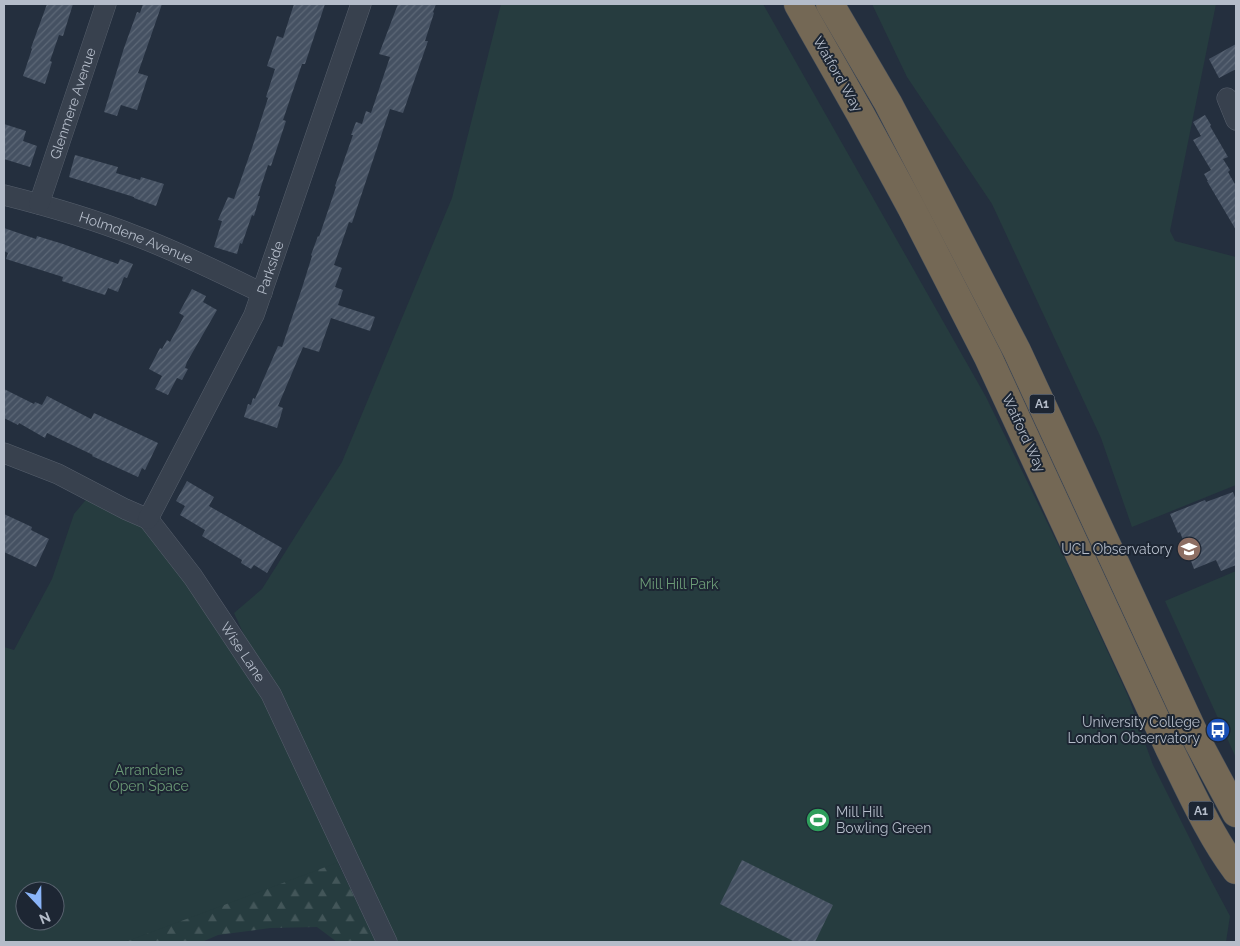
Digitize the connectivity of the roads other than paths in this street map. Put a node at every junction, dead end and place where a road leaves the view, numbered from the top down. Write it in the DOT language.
graph roads {
  1 [pos="106,4"];
  2 [pos="361,4"];
  3 [pos="798,4"];
  4 [pos="830,4"];
  5 [pos="1227,98"];
  6 [pos="1236,120"];
  7 [pos="4,195"];
  8 [pos="39,204"];
  9 [pos="262,293"];
  10 [pos="4,452"];
  11 [pos="148,519"];
  12 [pos="1236,813"];
  13 [pos="1236,870"];
  14 [pos="387,942"];
  1 -- 8 [label="street, Glenmere Avenue"];
  2 -- 9 [label="street, Parkside"];
  3 -- 13 [label="highway, Watford Way / A1"];
  4 -- 12 [label="highway, Watford Way / A1"];
  5 -- 6 [label="street"];
  7 -- 8 [label="street, Holmdene Avenue"];
  8 -- 9 [label="street, Holmdene Avenue"];
  9 -- 11 [label="street, Parkside"];
  10 -- 11 [label="street, Wise Lane"];
  11 -- 14 [label="street, Wise Lane"];
}
